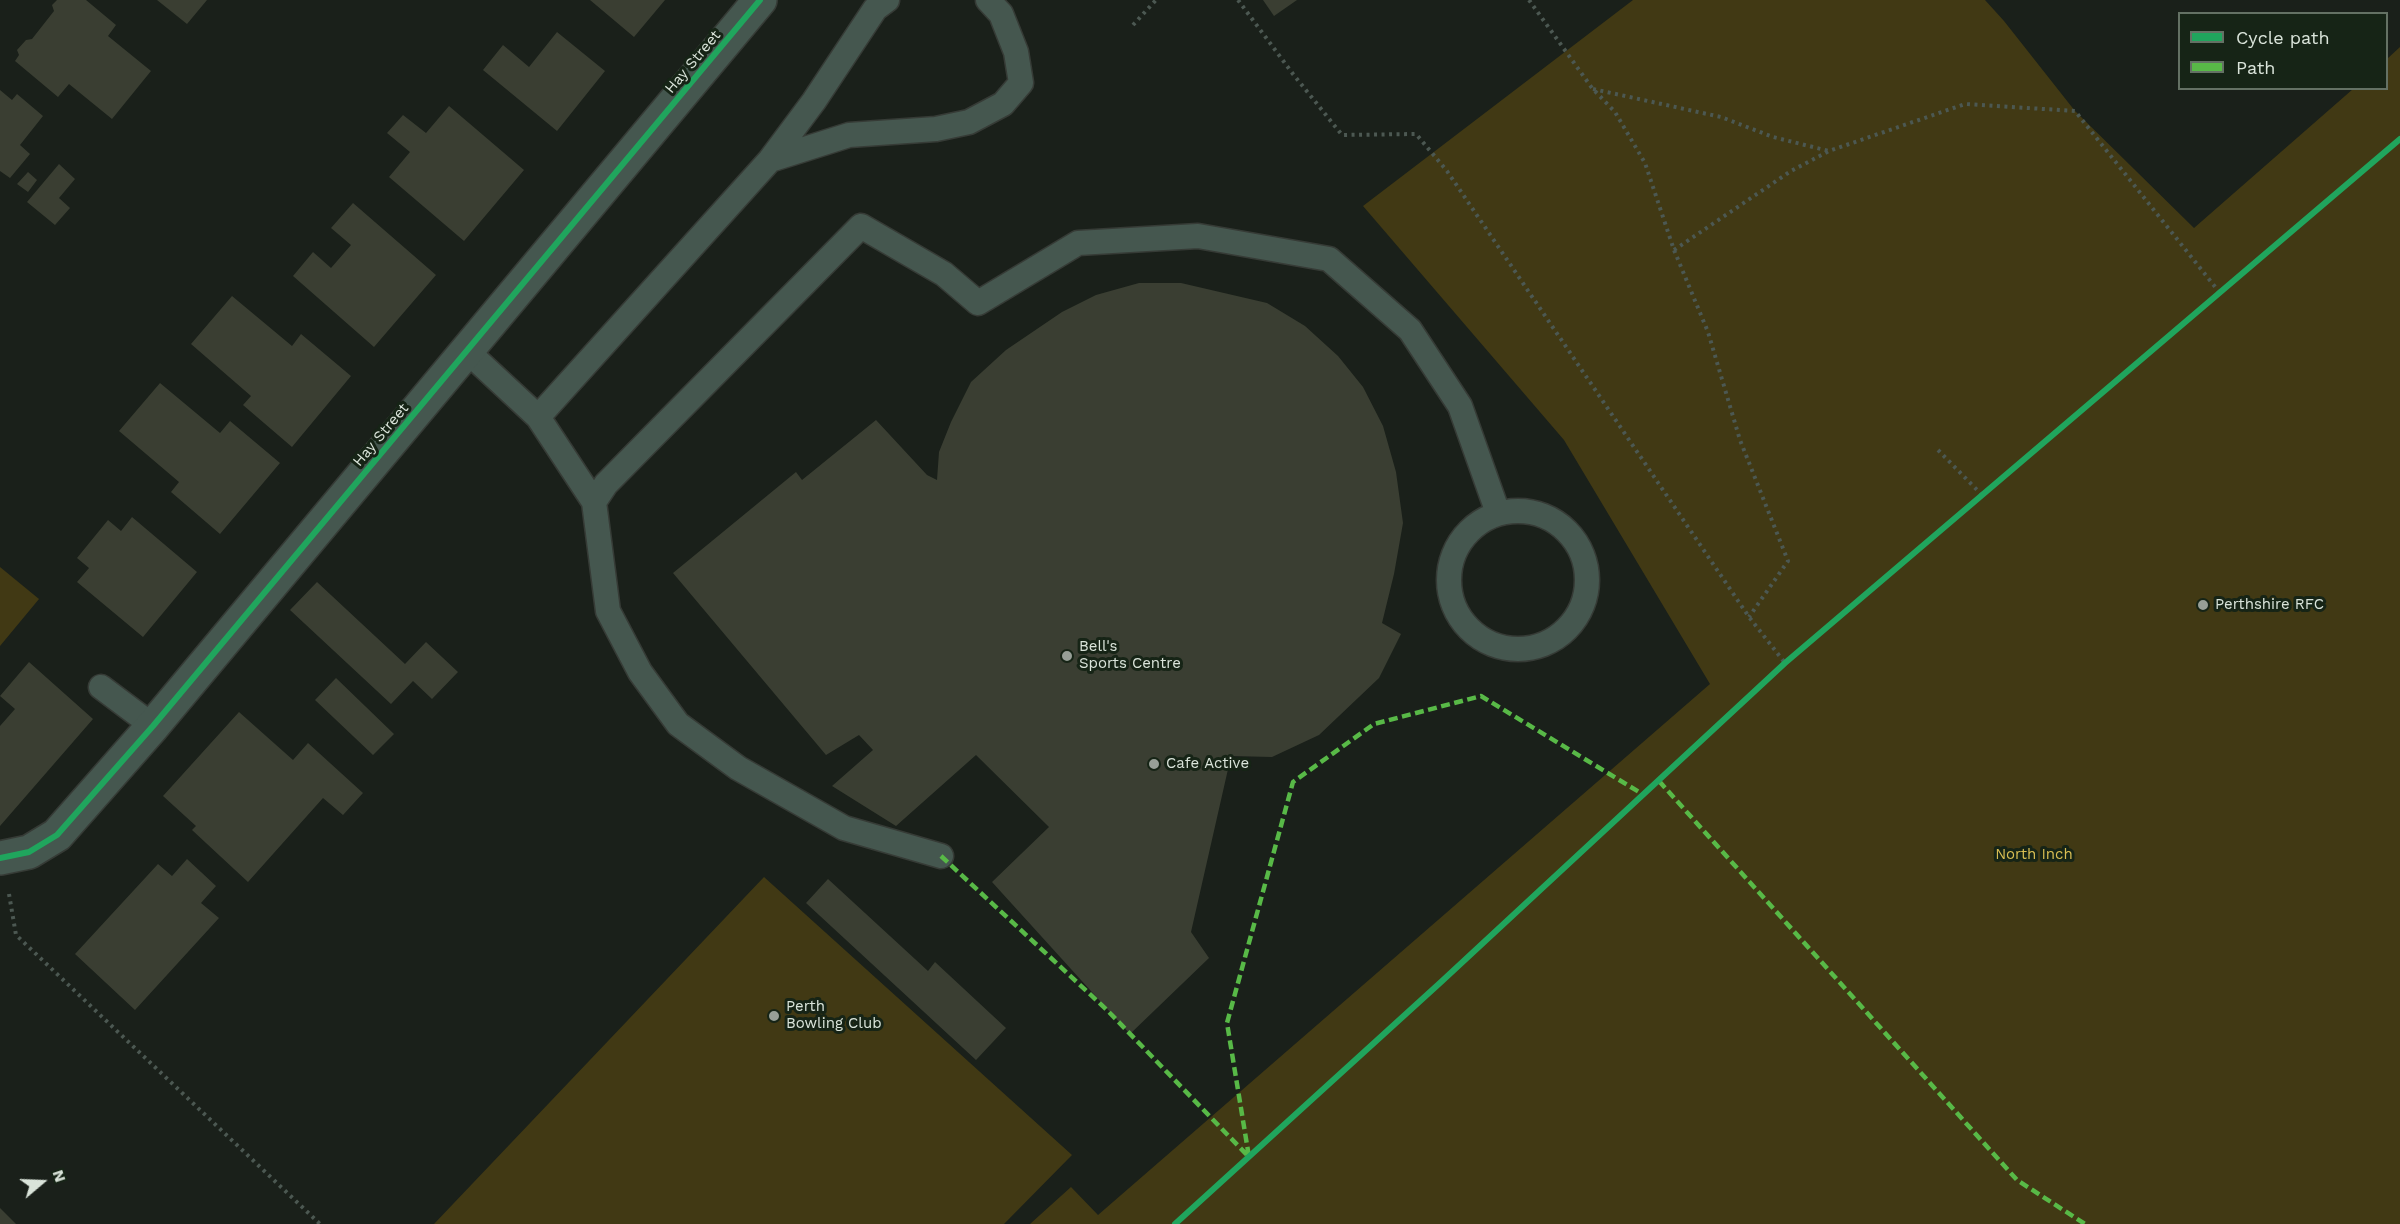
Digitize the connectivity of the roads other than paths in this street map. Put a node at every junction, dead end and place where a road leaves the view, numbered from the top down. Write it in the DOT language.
graph roads {
  1 [pos="760,0"];
  2 [pos="886,0"];
  3 [pos="988,0"];
  4 [pos="770,160"];
  5 [pos="466,351"];
  6 [pos="538,417"];
  7 [pos="594,502"];
  8 [pos="1498,513"];
  9 [pos="101,687"];
  10 [pos="153,726"];
  11 [pos="941,856"];
  12 [pos="2,858"];
  1 -- 5 [label="street, Hay Street"];
  2 -- 4 [label="lane"];
  3 -- 4 [label="lane"];
  4 -- 6 [label="lane"];
  5 -- 6 [label="lane"];
  5 -- 10 [label="street, Hay Street"];
  6 -- 7 [label="lane"];
  7 -- 8 [label="lane"];
  7 -- 11 [label="lane"];
  8 -- 8 [label="lane"];
  9 -- 10 [label="lane"];
  10 -- 12 [label="street, Hay Street"];
}
